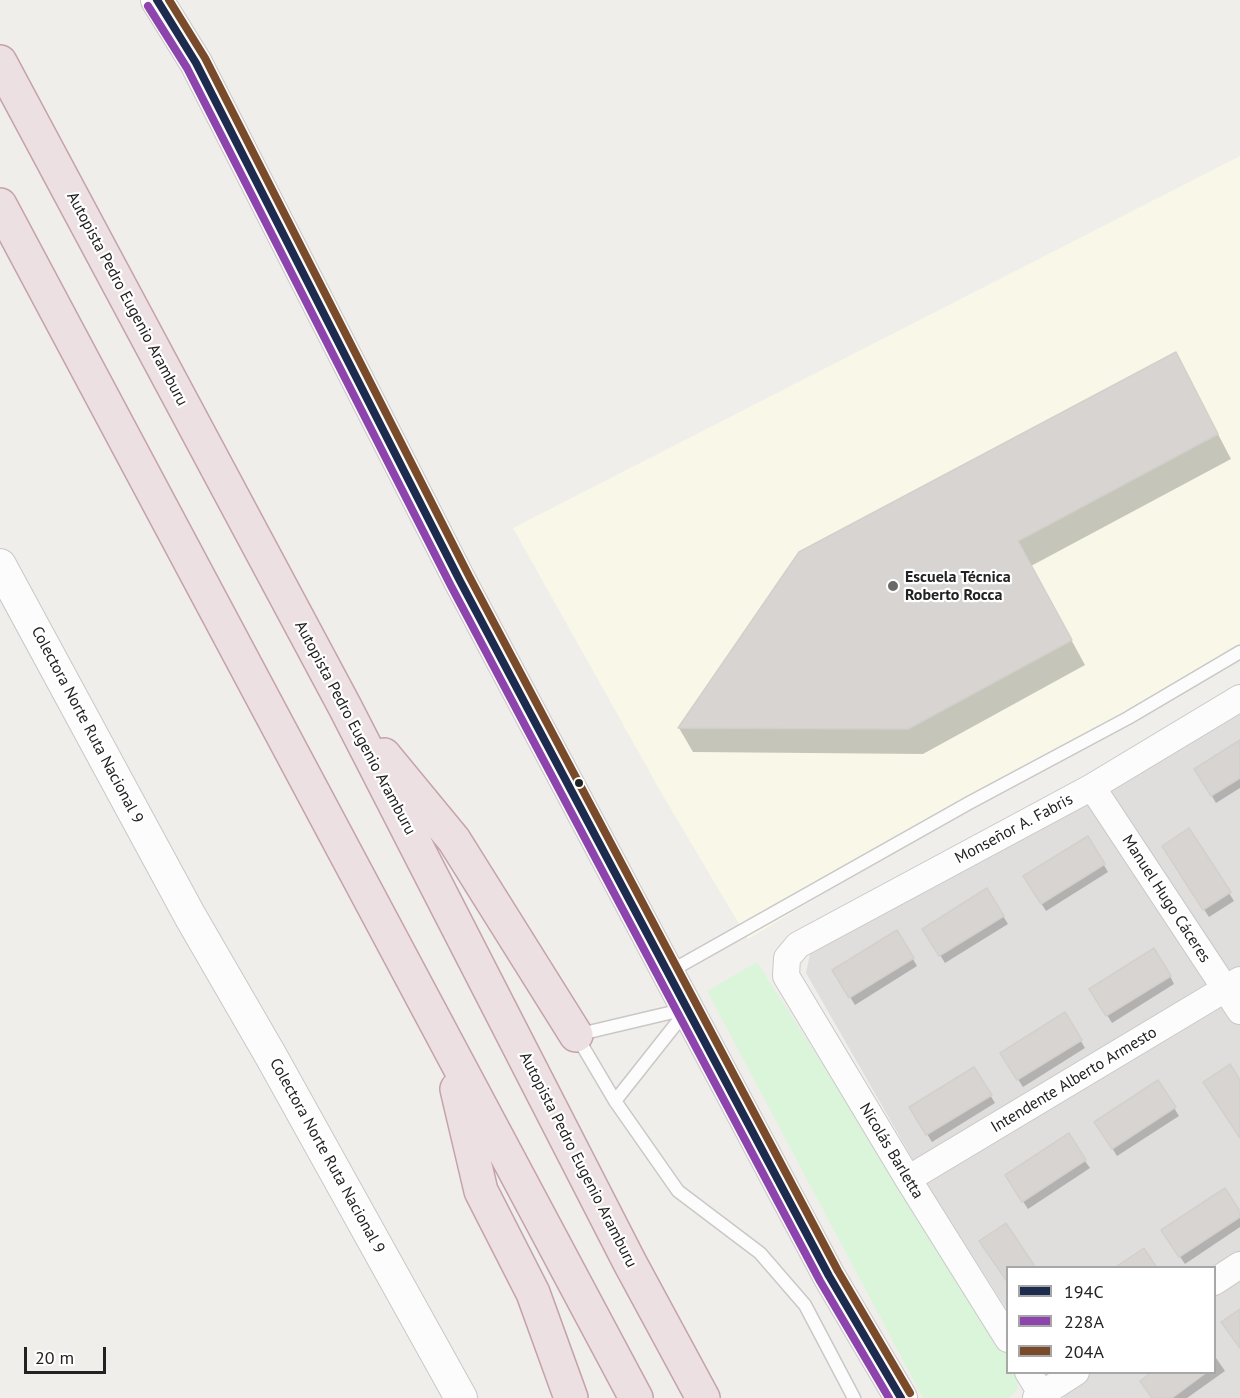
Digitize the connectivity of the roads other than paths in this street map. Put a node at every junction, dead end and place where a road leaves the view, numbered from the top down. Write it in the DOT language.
graph roads {
  1 [pos="157,0"];
  2 [pos="0,62"];
  3 [pos="0,205"];
  4 [pos="0,566"];
  5 [pos="1240,652"];
  6 [pos="1240,698"];
  7 [pos="345,707"];
  8 [pos="1092,788"];
  9 [pos="190,916"];
  10 [pos="787,958"];
  11 [pos="668,972"];
  12 [pos="1233,985"];
  13 [pos="687,1009"];
  14 [pos="1240,1011"];
  15 [pos="576,1035"];
  16 [pos="447,1046"];
  17 [pos="615,1101"];
  18 [pos="908,1179"];
  19 [pos="1240,1265"];
  20 [pos="1216,1281"];
  21 [pos="1006,1336"];
  22 [pos="1029,1374"];
  23 [pos="1073,1374"];
  24 [pos="1041,1397"];
  25 [pos="438,1398"];
  26 [pos="461,1398"];
  27 [pos="571,1398"];
  28 [pos="636,1398"];
  29 [pos="703,1398"];
  30 [pos="854,1398"];
  31 [pos="901,1398"];
  1 -- 11 [label="street"];
  2 -- 7 [label="highway, Autopista Pedro Eugenio Aramburu"];
  3 -- 16 [label="highway"];
  4 -- 9 [label="street, Colectora Norte Ruta Nacional 9"];
  5 -- 11 [label="lane"];
  6 -- 8 [label="street, Monseñor A. Fabris"];
  7 -- 15 [label="highway"];
  7 -- 29 [label="highway, Autopista Pedro Eugenio Aramburu"];
  8 -- 10 [label="street, Monseñor A. Fabris"];
  8 -- 12 [label="street, Manuel Hugo Cáceres"];
  9 -- 25 [label="street, Colectora Norte Ruta Nacional 9"];
  9 -- 26 [label="street, Colectora Norte Ruta Nacional 9"];
  10 -- 18 [label="street, Nicolás Barletta"];
  11 -- 13 [label="street"];
  12 -- 14 [label="street, Manuel Hugo Cáceres"];
  12 -- 18 [label="street, Intendente Alberto Armesto"];
  13 -- 15 [label="lane"];
  13 -- 17 [label="lane"];
  13 -- 31 [label="street"];
  15 -- 17 [label="lane"];
  16 -- 27 [label="highway"];
  16 -- 28 [label="highway"];
  17 -- 30 [label="lane"];
  18 -- 21 [label="street, Nicolás Barletta"];
  19 -- 20 [label="street"];
  22 -- 24 [label="street"];
  23 -- 24 [label="street"];
}
